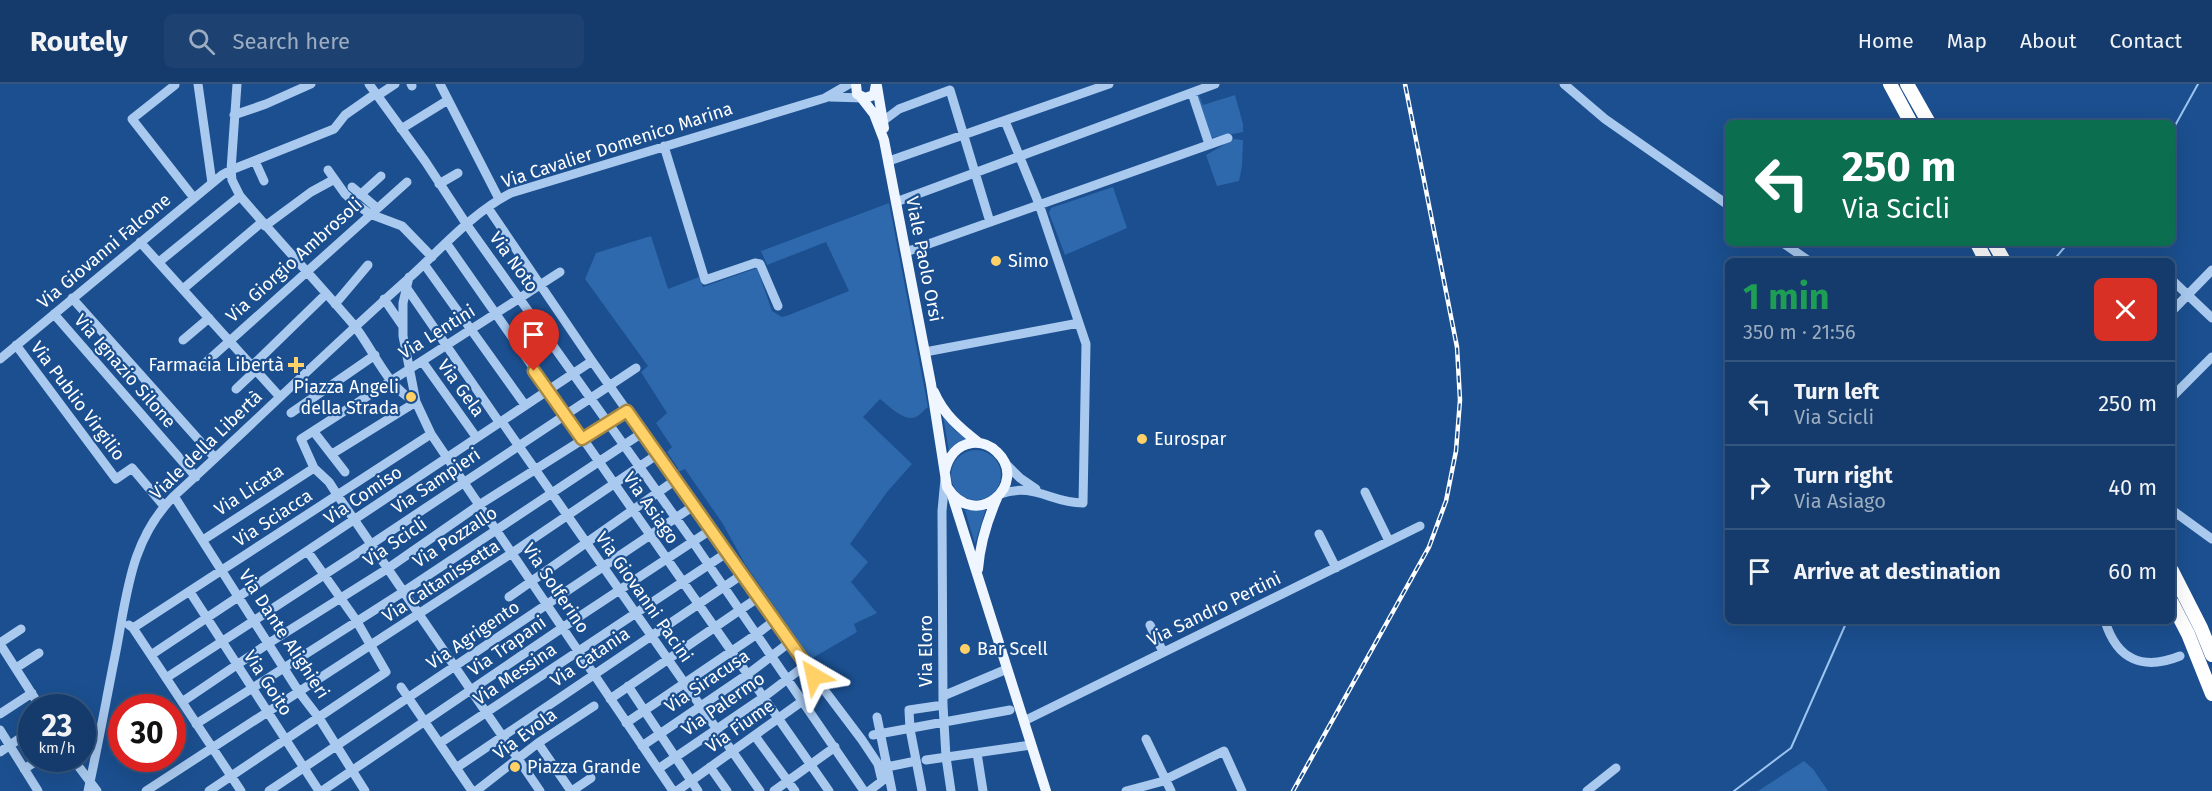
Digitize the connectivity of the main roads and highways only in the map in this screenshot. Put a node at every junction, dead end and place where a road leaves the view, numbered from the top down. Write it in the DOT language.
graph roads {
  1 [pos="856,84"];
  2 [pos="1890,84"];
  3 [pos="1908,84"];
  4 [pos="877,85"];
  5 [pos="862,98"];
  6 [pos="1909,120"];
  7 [pos="1927,120"];
  8 [pos="884,140"];
  9 [pos="931,384"];
  10 [pos="979,443"];
  11 [pos="945,475"];
  12 [pos="998,496"];
  13 [pos="956,501"];
  14 [pos="977,576"];
  15 [pos="2175,577"];
  16 [pos="2175,609"];
  17 [pos="2212,655"];
  18 [pos="2212,694"];
  19 [pos="1046,791"];
  1 -- 5 [label="main road"];
  2 -- 6 [label="highway"];
  3 -- 7 [label="highway"];
  4 -- 5 [label="main road"];
  4 -- 8 [label="main road"];
  5 -- 8 [label="main road"];
  8 -- 9 [label="main road, Viale Paolo Orsi"];
  9 -- 10 [label="main road"];
  9 -- 11 [label="main road"];
  10 -- 11 [label="main road"];
  10 -- 12 [label="main road"];
  11 -- 13 [label="main road"];
  12 -- 13 [label="main road"];
  12 -- 14 [label="main road"];
  13 -- 14 [label="main road"];
  14 -- 19 [label="main road"];
  15 -- 17 [label="highway"];
  16 -- 18 [label="highway"];
}
